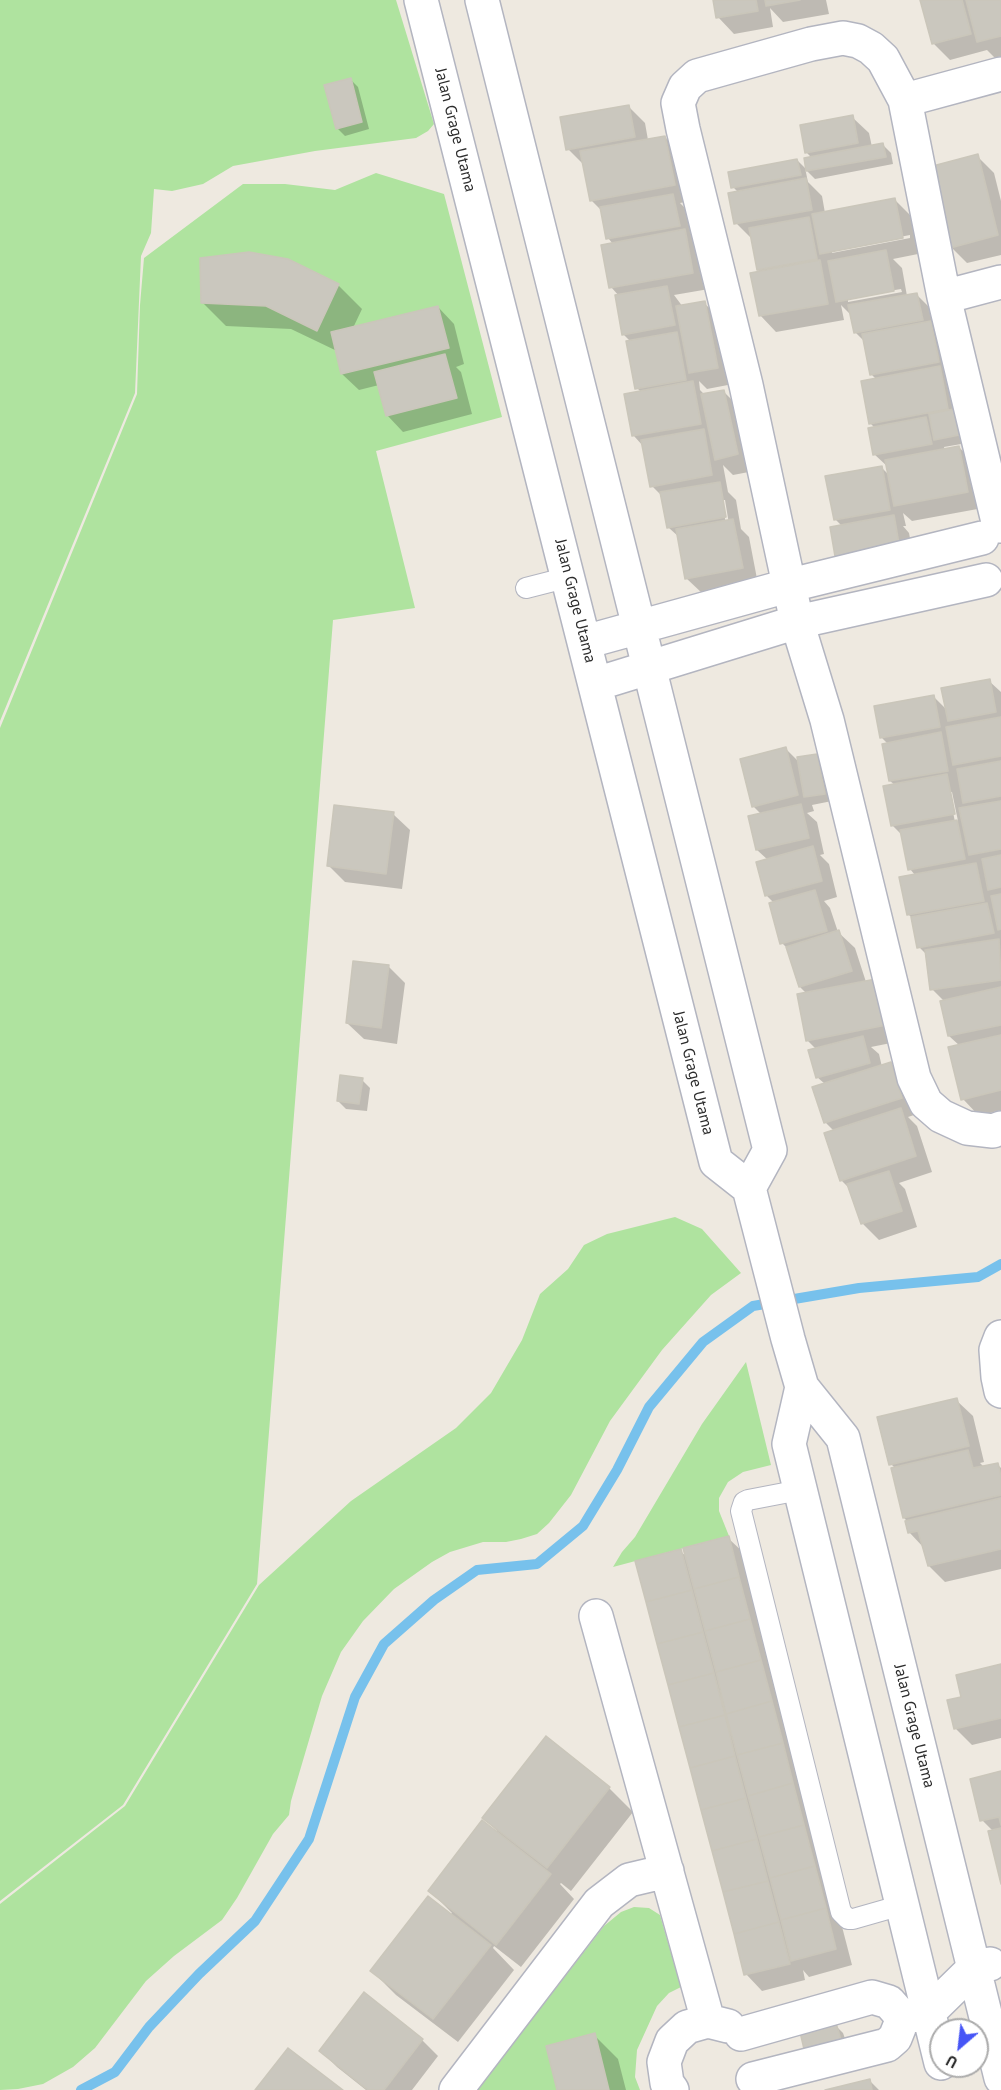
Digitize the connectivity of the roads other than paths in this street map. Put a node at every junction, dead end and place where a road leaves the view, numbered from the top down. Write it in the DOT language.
graph roads {
  1 [pos="421,0"];
  2 [pos="482,0"];
  3 [pos="1001,74"];
  4 [pos="905,100"];
  5 [pos="1001,282"];
  6 [pos="944,297"];
  7 [pos="994,530"];
  8 [pos="569,577"];
  9 [pos="993,584"];
  10 [pos="791,585"];
  11 [pos="526,588"];
  12 [pos="797,622"];
  13 [pos="639,627"];
  14 [pos="585,642"];
  15 [pos="650,667"];
  16 [pos="596,684"];
  17 [pos="1001,1128"];
  18 [pos="749,1188"];
  19 [pos="1001,1337"];
  20 [pos="802,1387"];
  21 [pos="1001,1391"];
  22 [pos="800,1490"];
  23 [pos="596,1616"];
  24 [pos="667,1871"];
  25 [pos="902,1905"];
  26 [pos="993,1961"];
  27 [pos="916,2015"];
  28 [pos="708,2022"];
  29 [pos="741,2034"];
  30 [pos="929,2041"];
  31 [pos="1001,2078"];
  32 [pos="751,2084"];
  33 [pos="456,2090"];
  34 [pos="672,2090"];
  1 -- 8 [label="street, Jalan Grage Utama"];
  2 -- 13 [label="street"];
  3 -- 4 [label="street"];
  4 -- 6 [label="street"];
  4 -- 10 [label="street"];
  5 -- 6 [label="street"];
  6 -- 7 [label="street"];
  7 -- 9 [label="street"];
  7 -- 10 [label="street"];
  8 -- 11 [label="lane"];
  8 -- 14 [label="street, Jalan Grage Utama"];
  9 -- 12 [label="street"];
  10 -- 12 [label="street"];
  10 -- 13 [label="street"];
  12 -- 15 [label="street"];
  12 -- 17 [label="street"];
  13 -- 14 [label="street"];
  13 -- 15 [label="street"];
  14 -- 16 [label="street, Jalan Grage Utama"];
  15 -- 16 [label="street"];
  15 -- 18 [label="street"];
  16 -- 18 [label="street, Jalan Grage Utama"];
  18 -- 20 [label="street, Jalan Grage Utama"];
  19 -- 21 [label="street"];
  20 -- 22 [label="street, Jalan Grage Utama"];
  20 -- 26 [label="street, Jalan Grage Utama"];
  22 -- 25 [label="street, Jalan Grage Utama"];
  22 -- 25 [label="lane"];
  23 -- 24 [label="street"];
  24 -- 28 [label="street"];
  24 -- 33 [label="street"];
  25 -- 27 [label="street, Jalan Grage Utama"];
  26 -- 27 [label="street"];
  26 -- 31 [label="street, Jalan Grage Utama"];
  27 -- 29 [label="street"];
  27 -- 30 [label="street, Jalan Grage Utama"];
  27 -- 32 [label="street"];
  28 -- 29 [label="street"];
  28 -- 34 [label="street"];
  29 -- 32 [label="street"];
}
